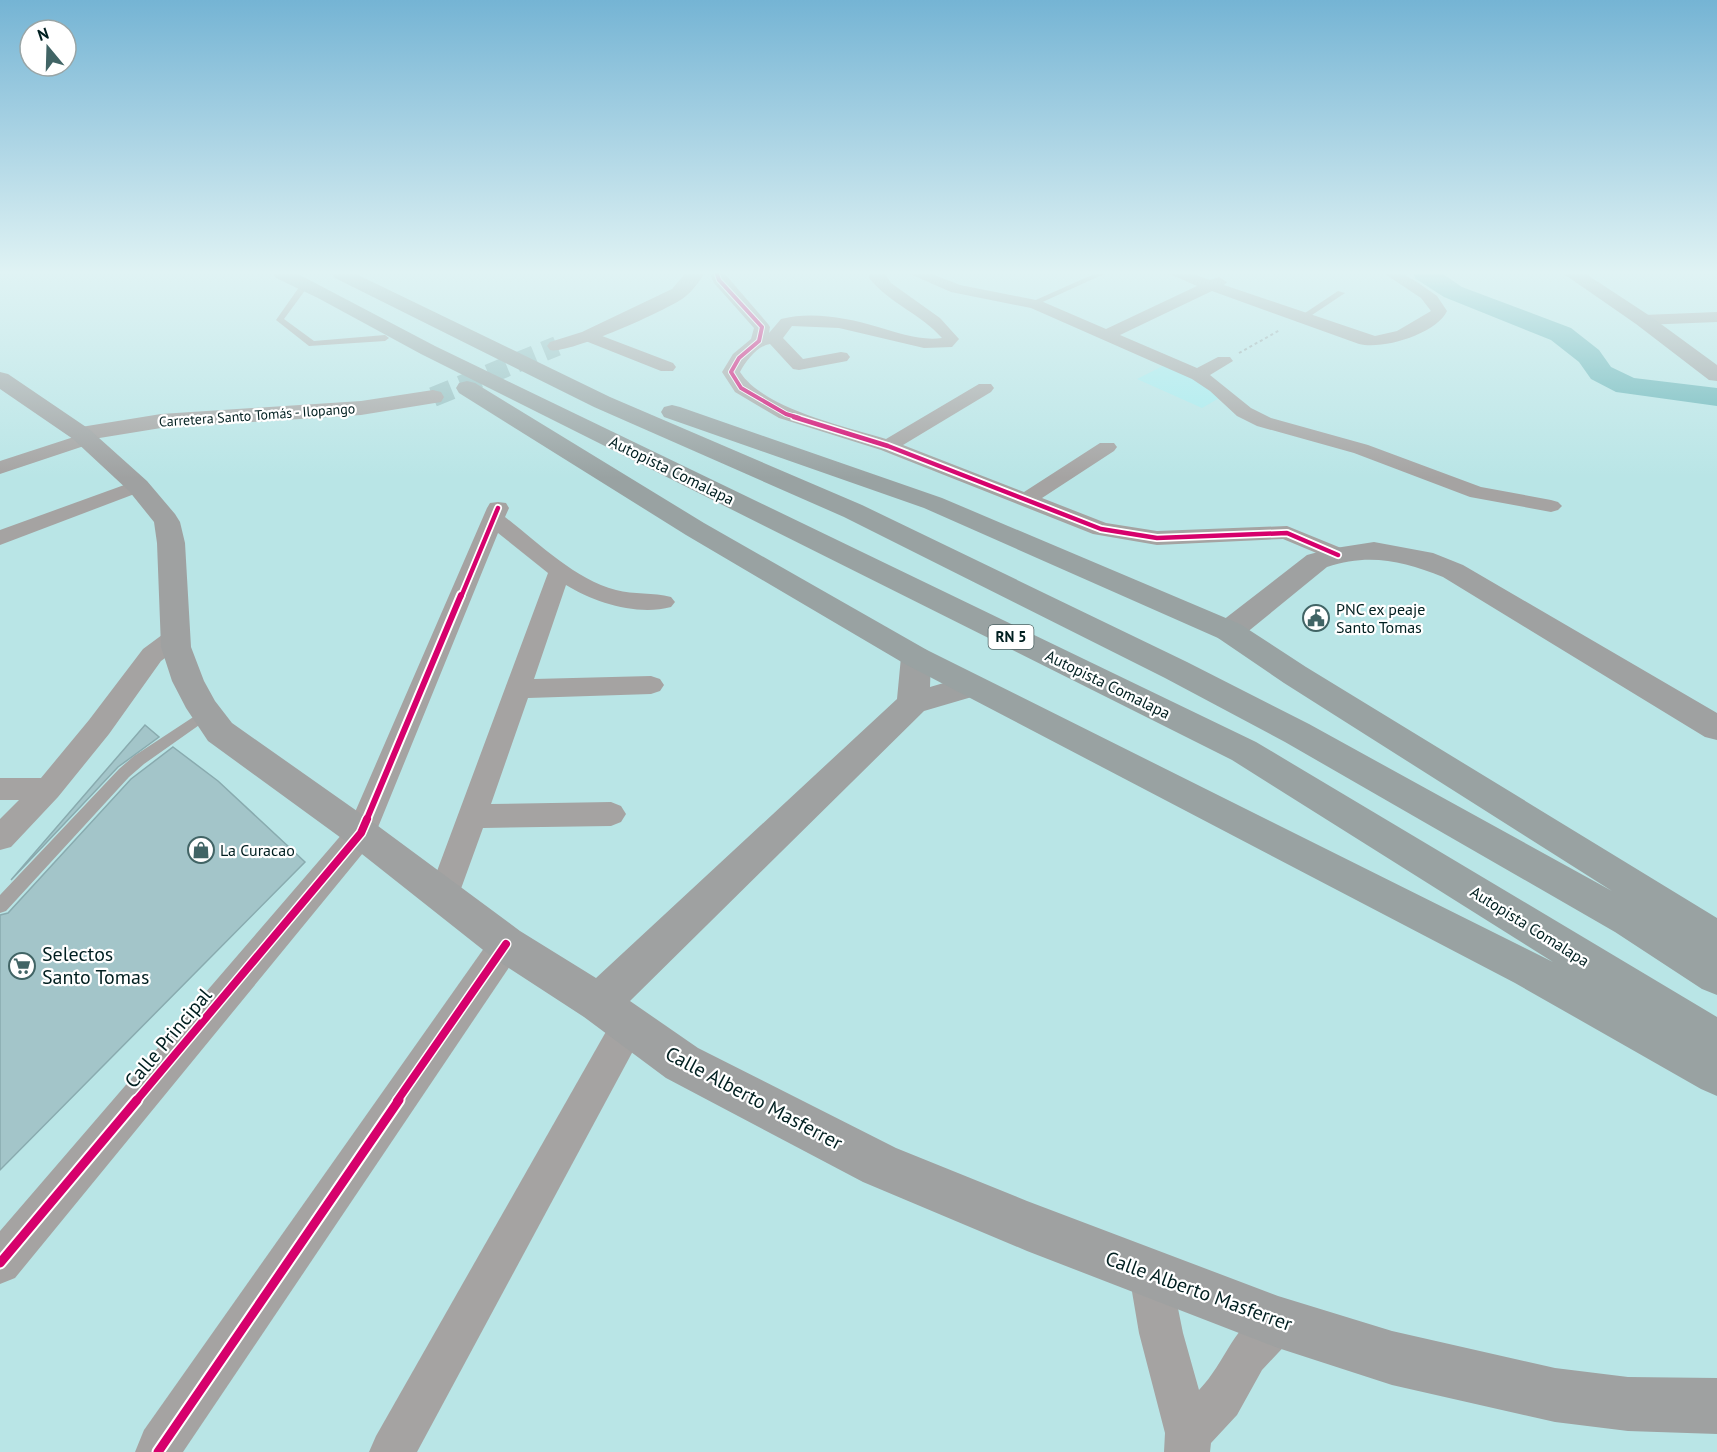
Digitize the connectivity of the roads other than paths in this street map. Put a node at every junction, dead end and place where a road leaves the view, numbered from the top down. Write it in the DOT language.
graph roads {
  1 [pos="309,342"];
  2 [pos="339,342"];
  3 [pos="391,342"];
  4 [pos="414,342"];
  5 [pos="476,342"];
  6 [pos="571,342"];
  7 [pos="603,342"];
  8 [pos="763,342"];
  9 [pos="768,342"];
  10 [pos="917,342"];
  11 [pos="948,342"];
  12 [pos="1122,342"];
  13 [pos="1673,342"];
  14 [pos="557,346"];
  15 [pos="498,350"];
  16 [pos="842,357"];
  17 [pos="1224,361"];
  18 [pos="666,367"];
  19 [pos="1713,370"];
  20 [pos="1198,375"];
  21 [pos="0,379"];
  22 [pos="985,388"];
  23 [pos="433,397"];
  24 [pos="83,437"];
  25 [pos="888,446"];
  26 [pos="1107,447"];
  27 [pos="0,468"];
  28 [pos="138,486"];
  29 [pos="1025,500"];
  30 [pos="1551,506"];
  31 [pos="0,538"];
  32 [pos="1338,555"];
  33 [pos="560,570"];
  34 [pos="663,602"];
  35 [pos="1229,631"];
  36 [pos="175,638"];
  37 [pos="916,657"];
  38 [pos="651,685"];
  39 [pos="971,686"];
  40 [pos="519,689"];
  41 [pos="913,703"];
  42 [pos="207,713"];
  43 [pos="1717,728"];
  44 [pos="0,789"];
  45 [pos="48,789"];
  46 [pos="611,814"];
  47 [pos="473,816"];
  48 [pos="361,833"];
  49 [pos="0,838"];
  50 [pos="443,898"];
  51 [pos="0,906"];
  52 [pos="1717,939"];
  53 [pos="506,944"];
  54 [pos="1717,976"];
  55 [pos="614,1015"];
  56 [pos="1717,1041"];
  57 [pos="1717,1074"];
  58 [pos="0,1263"];
  59 [pos="1150,1274"];
  60 [pos="1278,1322"];
  61 [pos="1717,1406"];
  62 [pos="1187,1443"];
  63 [pos="158,1452"];
  64 [pos="392,1452"];
  1 -- 2 [label="lane"];
  3 -- 37 [label="highway"];
  4 -- 56 [label="highway, Autopista Comalapa / RN 5"];
  5 -- 15 [label="highway, Autopista Comalapa / RN 5"];
  6 -- 14 [label="street"];
  7 -- 18 [label="street"];
  8 -- 25 [label="street"];
  9 -- 16 [label="street"];
  10 -- 11 [label="street"];
  12 -- 20 [label="street"];
  13 -- 19 [label="main road"];
  15 -- 35 [label="highway"];
  15 -- 54 [label="highway, Autopista Comalapa / RN 5"];
  17 -- 20 [label="street"];
  20 -- 30 [label="street"];
  21 -- 24 [label="main road, Calle Alberto Masferrer"];
  22 -- 25 [label="street"];
  23 -- 24 [label="street, Carretera Santo Tomás - Ilopango"];
  24 -- 27 [label="street"];
  24 -- 28 [label="main road, Calle Alberto Masferrer"];
  25 -- 29 [label="street"];
  26 -- 29 [label="street"];
  28 -- 31 [label="street"];
  28 -- 36 [label="main road, Calle Alberto Masferrer"];
  29 -- 32 [label="street"];
  32 -- 35 [label="main road"];
  32 -- 43 [label="main road"];
  33 -- 34 [label="street"];
  33 -- 40 [label="street"];
  33 -- 48 [label="street, Calle Principal"];
  35 -- 52 [label="highway"];
  36 -- 42 [label="main road, Calle Alberto Masferrer"];
  36 -- 45 [label="street"];
  37 -- 39 [label="highway"];
  37 -- 41 [label="main road"];
  38 -- 40 [label="street"];
  39 -- 41 [label="main road"];
  39 -- 57 [label="highway"];
  40 -- 47 [label="street"];
  41 -- 55 [label="main road"];
  42 -- 48 [label="main road, Calle Alberto Masferrer"];
  42 -- 51 [label="lane"];
  44 -- 45 [label="street"];
  45 -- 49 [label="street"];
  46 -- 47 [label="street"];
  47 -- 50 [label="street"];
  48 -- 50 [label="main road, Calle Alberto Masferrer"];
  48 -- 58 [label="street, Calle Principal"];
  50 -- 53 [label="main road, Calle Alberto Masferrer"];
  53 -- 55 [label="main road, Calle Alberto Masferrer"];
  53 -- 63 [label="street"];
  55 -- 59 [label="main road, Calle Alberto Masferrer"];
  55 -- 64 [label="street"];
  59 -- 60 [label="main road, Calle Alberto Masferrer"];
  59 -- 62 [label="street"];
  60 -- 61 [label="main road, Calle Alberto Masferrer"];
  60 -- 62 [label="street"];
}
